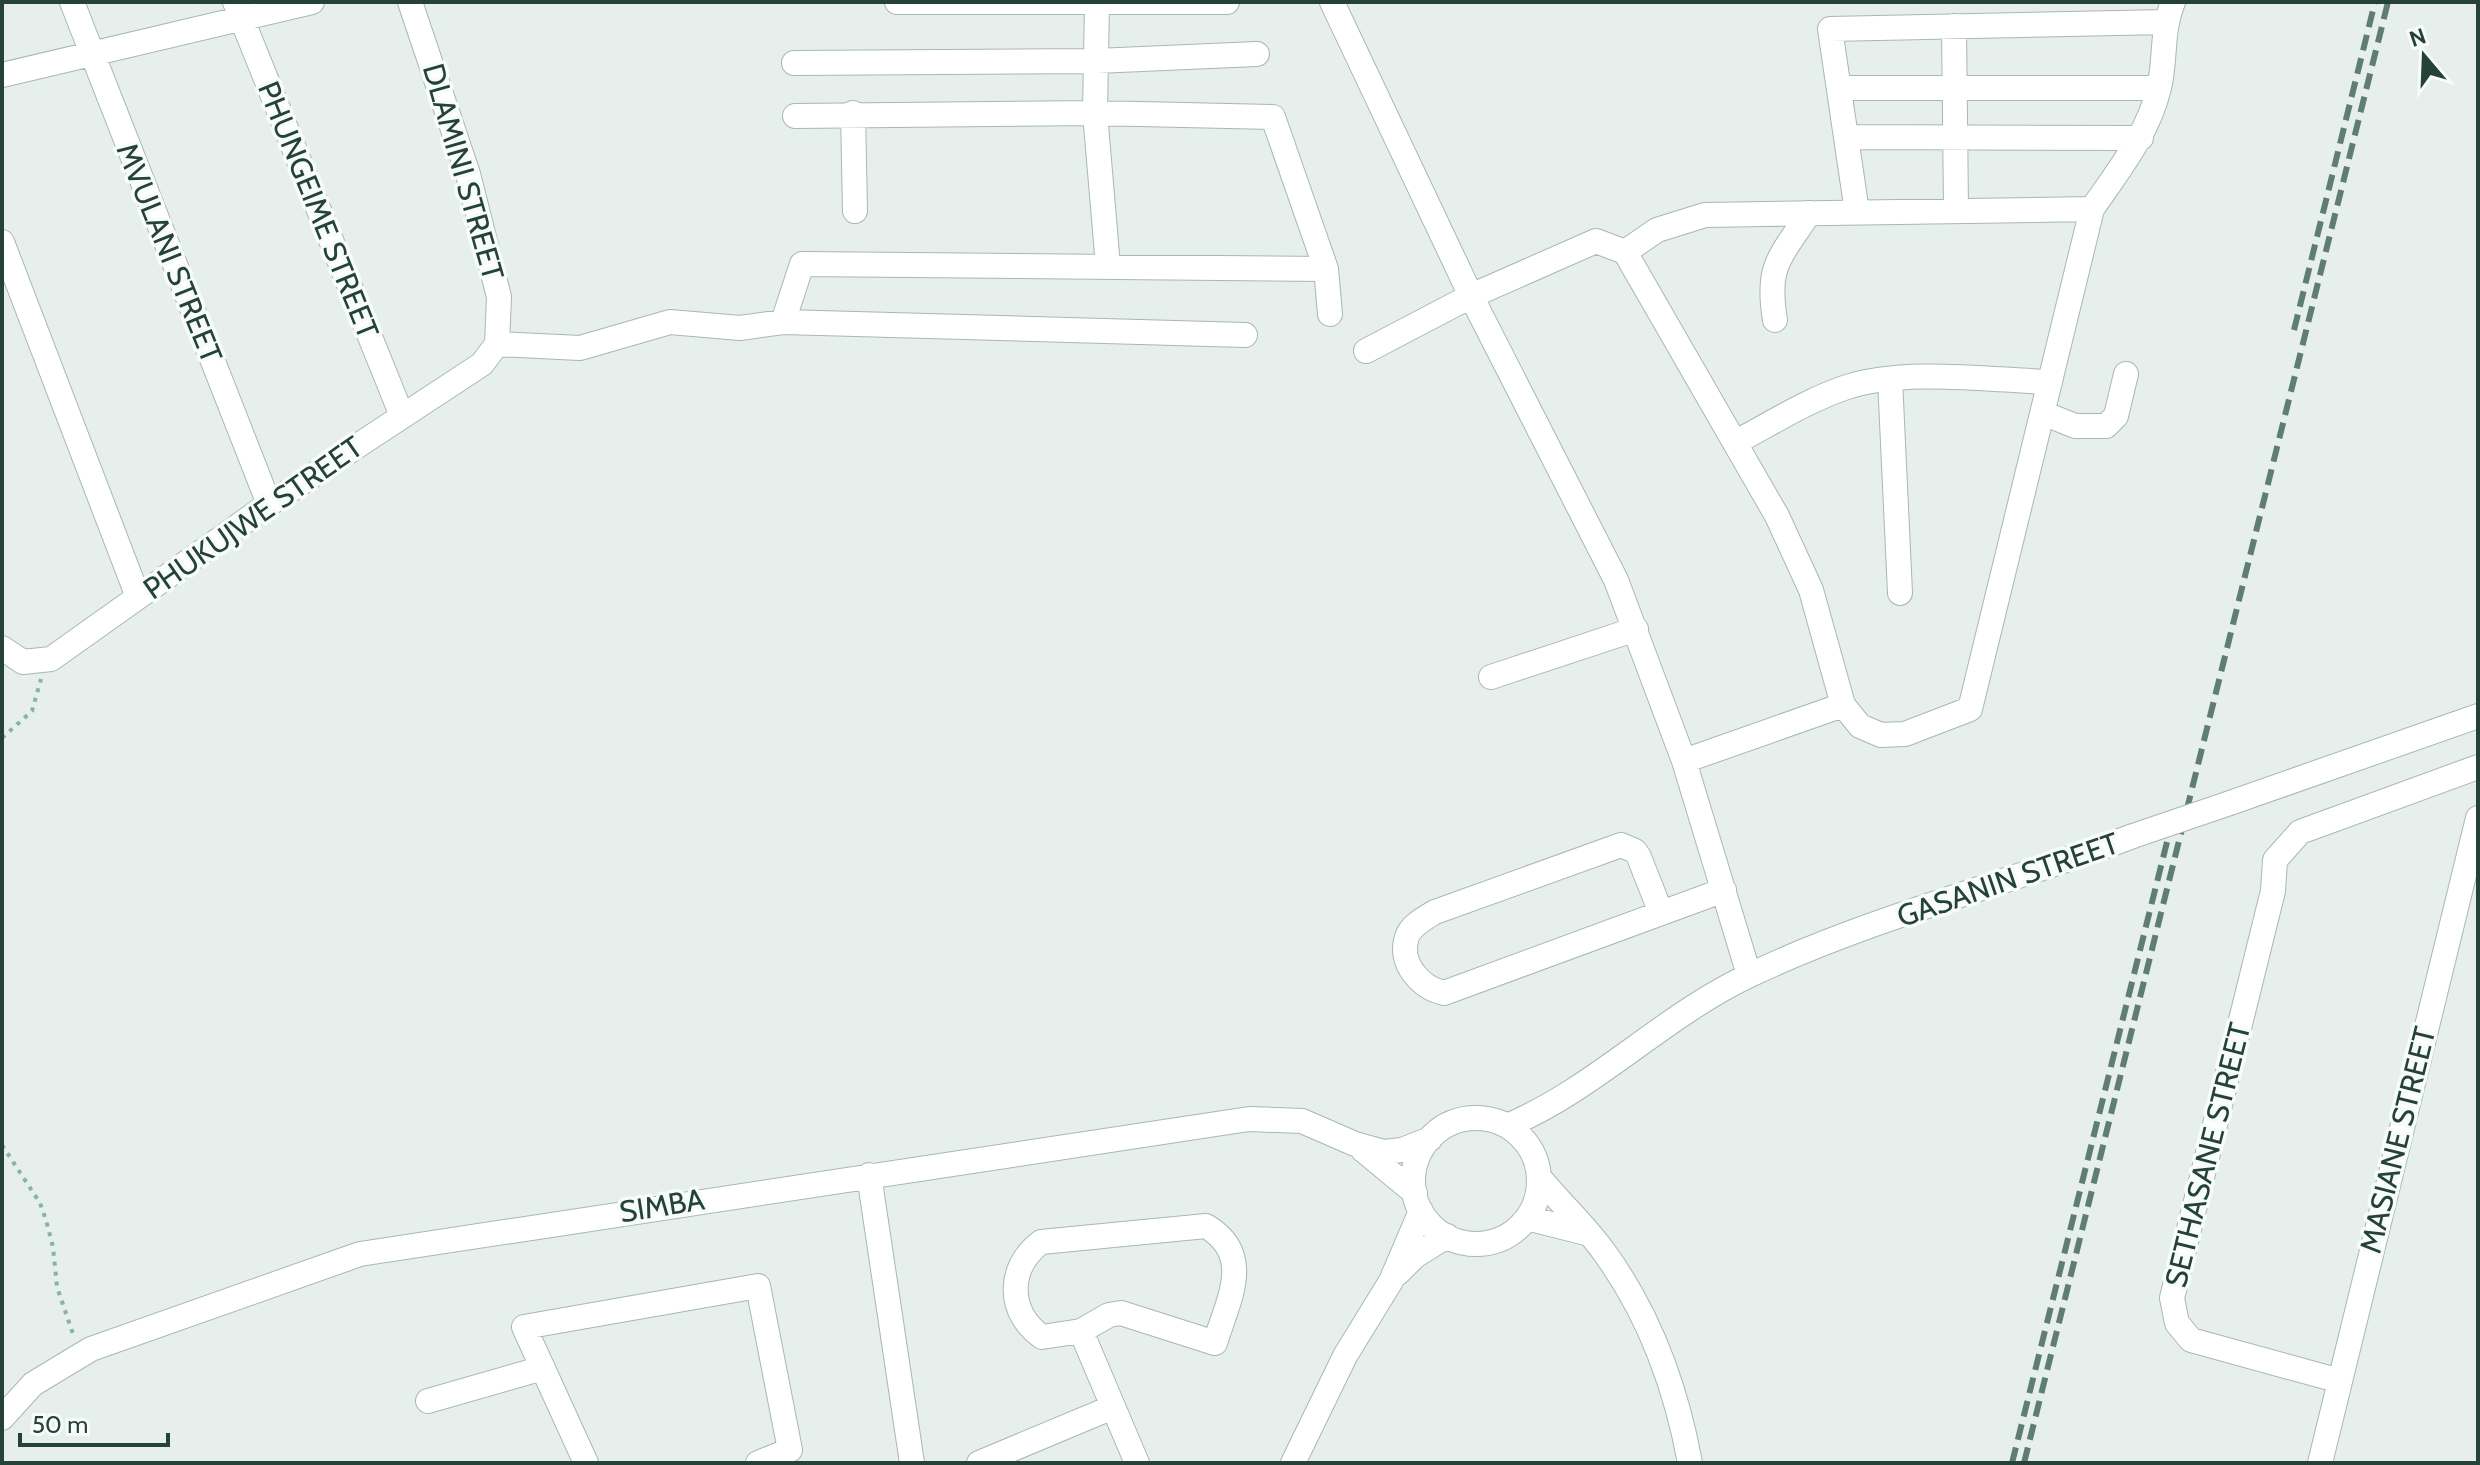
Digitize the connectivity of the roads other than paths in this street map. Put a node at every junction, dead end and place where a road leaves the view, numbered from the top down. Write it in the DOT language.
graph roads {
  1 [pos="72,2"];
  2 [pos="312,2"];
  3 [pos="410,2"];
  4 [pos="897,2"];
  5 [pos="1227,2"];
  6 [pos="1332,2"];
  7 [pos="1097,3"];
  8 [pos="238,11"];
  9 [pos="2169,12"];
  10 [pos="2009,14"];
  11 [pos="1954,26"];
  12 [pos="90,54"];
  13 [pos="1257,54"];
  14 [pos="1096,61"];
  15 [pos="794,63"];
  16 [pos="2,75"];
  17 [pos="1840,88"];
  18 [pos="1955,88"];
  19 [pos="2159,88"];
  20 [pos="853,113"];
  21 [pos="1095,113"];
  22 [pos="795,116"];
  23 [pos="1847,137"];
  24 [pos="1955,138"];
  25 [pos="2141,138"];
  26 [pos="2092,209"];
  27 [pos="1956,210"];
  28 [pos="855,211"];
  29 [pos="1857,212"];
  30 [pos="1809,213"];
  31 [pos="2,242"];
  32 [pos="1625,252"];
  33 [pos="1108,266"];
  34 [pos="1326,269"];
  35 [pos="1471,296"];
  36 [pos="1330,314"];
  37 [pos="1775,320"];
  38 [pos="783,322"];
  39 [pos="1245,335"];
  40 [pos="497,344"];
  41 [pos="1366,351"];
  42 [pos="2126,374"];
  43 [pos="1890,379"];
  44 [pos="2050,382"];
  45 [pos="2043,413"];
  46 [pos="402,416"];
  47 [pos="1736,442"];
  48 [pos="269,504"];
  49 [pos="1900,593"];
  50 [pos="138,597"];
  51 [pos="1636,629"];
  52 [pos="2,648"];
  53 [pos="1491,677"];
  54 [pos="1843,705"];
  55 [pos="2478,716"];
  56 [pos="1684,761"];
  57 [pos="2478,767"];
  58 [pos="2478,818"];
  59 [pos="1724,890"];
  60 [pos="1661,913"];
  61 [pos="1749,975"];
  62 [pos="1564,1098"];
  63 [pos="1507,1126"];
  64 [pos="1430,1139"];
  65 [pos="1355,1144"];
  66 [pos="1533,1153"];
  67 [pos="869,1175"];
  68 [pos="1539,1177"];
  69 [pos="1418,1202"];
  70 [pos="1527,1218"];
  71 [pos="1588,1233"];
  72 [pos="1447,1236"];
  73 [pos="1391,1281"];
  74 [pos="1081,1331"];
  75 [pos="543,1368"];
  76 [pos="2340,1381"];
  77 [pos="428,1401"];
  78 [pos="1113,1407"];
  79 [pos="2,1418"];
  80 [pos="586,1463"];
  81 [pos="758,1463"];
  82 [pos="912,1463"];
  83 [pos="979,1463"];
  84 [pos="1137,1463"];
  85 [pos="1293,1463"];
  86 [pos="1690,1463"];
  87 [pos="2320,1463"];
  1 -- 12 [label="street, MVULANI STREET"];
  2 -- 8 [label="street"];
  3 -- 40 [label="street, DLAMINI STREET"];
  4 -- 7 [label="street"];
  5 -- 7 [label="street"];
  6 -- 35 [label="street"];
  7 -- 14 [label="street"];
  8 -- 12 [label="street"];
  8 -- 46 [label="street, PHUNGEIME STREET"];
  9 -- 10 [label="street"];
  9 -- 19 [label="street"];
  10 -- 11 [label="street"];
  11 -- 17 [label="street"];
  11 -- 18 [label="street"];
  12 -- 16 [label="street"];
  12 -- 48 [label="street, MVULANI STREET"];
  13 -- 14 [label="street"];
  14 -- 15 [label="street"];
  14 -- 21 [label="street"];
  17 -- 18 [label="street"];
  17 -- 23 [label="street"];
  18 -- 19 [label="street"];
  18 -- 24 [label="street"];
  19 -- 25 [label="street"];
  20 -- 21 [label="street"];
  20 -- 22 [label="street"];
  20 -- 28 [label="street"];
  21 -- 33 [label="street"];
  21 -- 34 [label="street"];
  23 -- 24 [label="street"];
  23 -- 29 [label="street"];
  24 -- 25 [label="street"];
  24 -- 27 [label="street"];
  25 -- 26 [label="street"];
  26 -- 27 [label="street"];
  26 -- 44 [label="street"];
  27 -- 29 [label="street"];
  29 -- 30 [label="street"];
  30 -- 32 [label="street"];
  30 -- 37 [label="street"];
  31 -- 50 [label="street"];
  32 -- 35 [label="street"];
  32 -- 47 [label="street"];
  33 -- 34 [label="street"];
  33 -- 38 [label="street"];
  34 -- 36 [label="street"];
  35 -- 41 [label="street"];
  35 -- 51 [label="street"];
  38 -- 39 [label="street"];
  38 -- 40 [label="street"];
  40 -- 46 [label="street, PHUKUJWE STREET"];
  42 -- 45 [label="street"];
  43 -- 44 [label="street"];
  43 -- 47 [label="street"];
  43 -- 49 [label="street"];
  44 -- 45 [label="street"];
  45 -- 54 [label="street"];
  46 -- 48 [label="street, PHUKUJWE STREET"];
  47 -- 54 [label="street"];
  48 -- 50 [label="street, PHUKUJWE STREET"];
  50 -- 52 [label="street, PHUKUJWE STREET"];
  51 -- 53 [label="street"];
  51 -- 56 [label="street"];
  54 -- 56 [label="street"];
  55 -- 61 [label="street, GASANIN STREET, bridge"];
  56 -- 59 [label="street"];
  57 -- 76 [label="street, SETHASANE STREET"];
  58 -- 76 [label="street, MASIANE STREET"];
  59 -- 60 [label="street"];
  59 -- 61 [label="street"];
  60 -- 60 [label="street"];
  61 -- 62 [label="street, GASANIN STREET"];
  62 -- 63 [label="street, GASANIN STREET"];
  62 -- 66 [label="street, GASANIN STREET"];
  63 -- 64 [label="street"];
  63 -- 66 [label="street"];
  64 -- 65 [label="street"];
  64 -- 69 [label="street"];
  65 -- 67 [label="street, SIMBA"];
  65 -- 69 [label="street"];
  66 -- 68 [label="street"];
  67 -- 79 [label="street, SIMBA"];
  67 -- 82 [label="street"];
  68 -- 70 [label="street"];
  68 -- 71 [label="street"];
  69 -- 72 [label="street"];
  69 -- 73 [label="street"];
  70 -- 71 [label="street"];
  70 -- 72 [label="street"];
  71 -- 86 [label="street"];
  72 -- 73 [label="street"];
  73 -- 85 [label="street"];
  74 -- 74 [label="street"];
  74 -- 78 [label="street"];
  75 -- 77 [label="street"];
  75 -- 80 [label="street"];
  75 -- 81 [label="street"];
  76 -- 87 [label="street, MASIANE STREET"];
  78 -- 83 [label="street"];
  78 -- 84 [label="street"];
}
